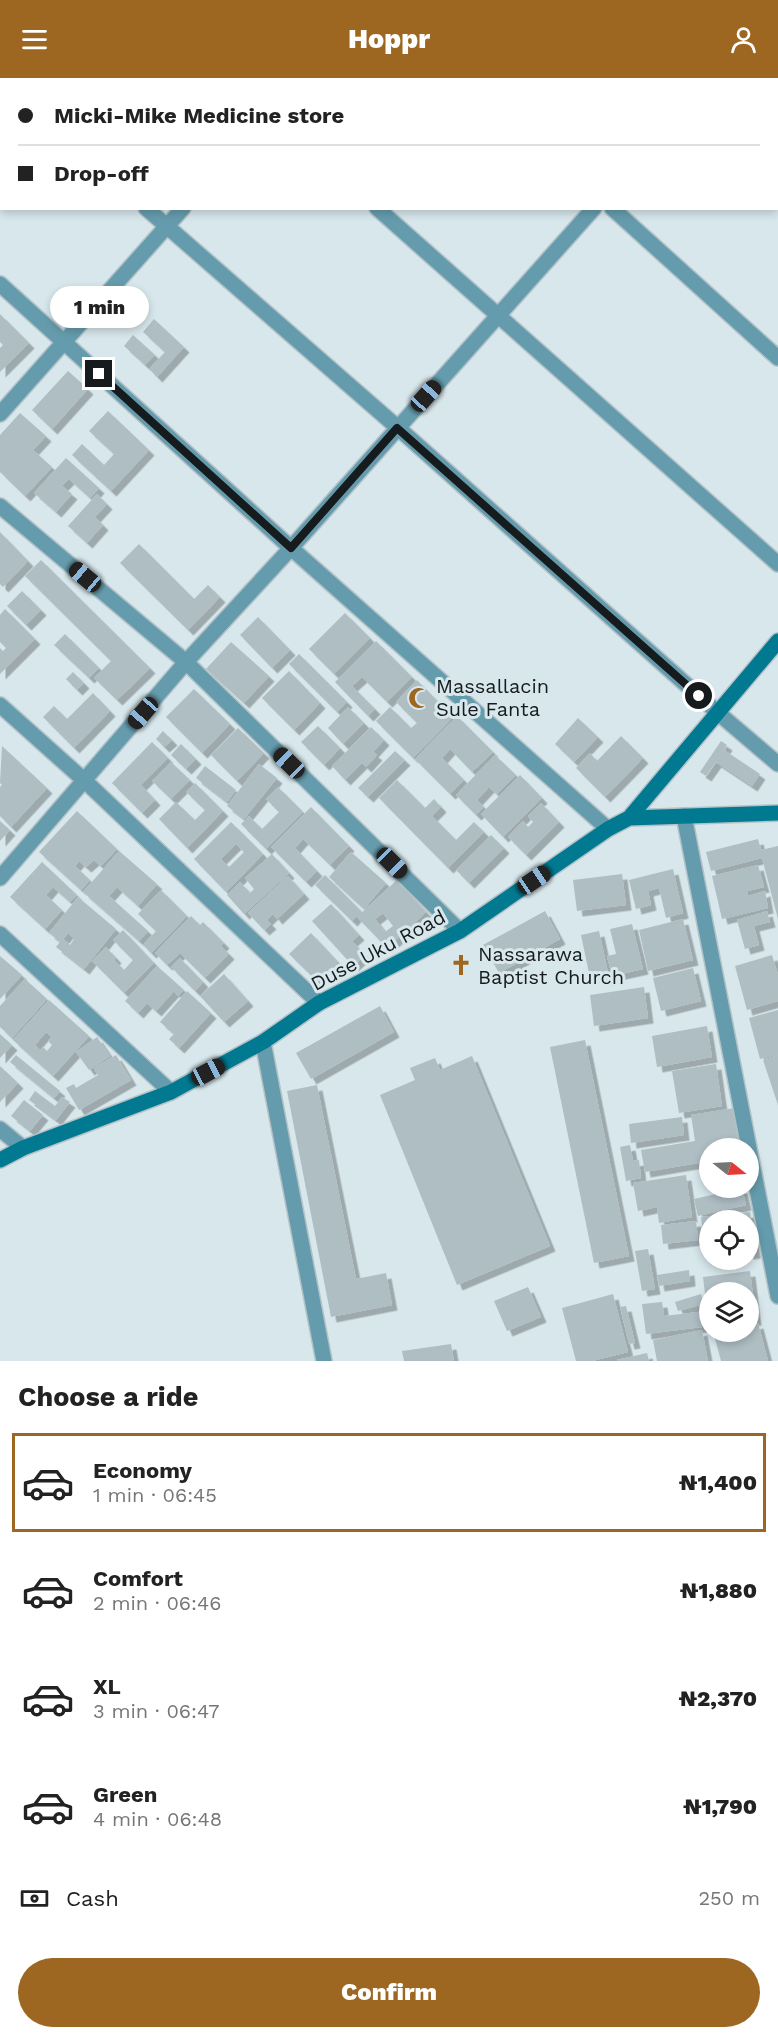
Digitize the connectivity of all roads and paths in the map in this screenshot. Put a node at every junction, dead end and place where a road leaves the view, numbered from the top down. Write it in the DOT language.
graph roads {
  1 [pos="148,210"];
  2 [pos="181,210"];
  3 [pos="379,210"];
  4 [pos="592,210"];
  5 [pos="614,210"];
  6 [pos="167,227"];
  7 [pos="0,284"];
  8 [pos="498,316"];
  9 [pos="64,342"];
  10 [pos="778,358"];
  11 [pos="0,414"];
  12 [pos="397,428"];
  13 [pos="0,506"];
  14 [pos="291,548"];
  15 [pos="778,564"];
  16 [pos="778,641"];
  17 [pos="186,662"];
  18 [pos="0,705"];
  19 [pos="717,712"];
  20 [pos="778,764"];
  21 [pos="85,781"];
  22 [pos="778,813"];
  23 [pos="684,816"];
  24 [pos="629,818"];
  25 [pos="608,829"];
  26 [pos="0,878"];
  27 [pos="460,931"];
  28 [pos="0,934"];
  29 [pos="319,1003"];
  30 [pos="263,1042"];
  31 [pos="171,1092"];
  32 [pos="0,1129"];
  33 [pos="23,1148"];
  34 [pos="0,1160"];
  35 [pos="778,1296"];
  36 [pos="324,1361"];
  1 -- 6 [label="street"];
  2 -- 6 [label="street"];
  3 -- 8 [label="street"];
  4 -- 8 [label="street"];
  5 -- 10 [label="street"];
  6 -- 9 [label="street"];
  6 -- 12 [label="street"];
  7 -- 9 [label="street"];
  8 -- 12 [label="street"];
  8 -- 15 [label="street"];
  9 -- 11 [label="street"];
  9 -- 14 [label="street"];
  12 -- 14 [label="street"];
  12 -- 19 [label="street"];
  13 -- 17 [label="street"];
  14 -- 17 [label="street"];
  14 -- 25 [label="street"];
  16 -- 19 [label="street"];
  17 -- 21 [label="street"];
  17 -- 27 [label="street"];
  18 -- 21 [label="street"];
  19 -- 20 [label="street"];
  19 -- 24 [label="street"];
  21 -- 26 [label="street"];
  21 -- 29 [label="street"];
  22 -- 23 [label="street, Duse Uku Road"];
  23 -- 24 [label="street, Duse Uku Road"];
  23 -- 35 [label="street"];
  24 -- 25 [label="street, Duse Uku Road"];
  25 -- 27 [label="street, Duse Uku Road"];
  27 -- 29 [label="street, Duse Uku Road"];
  28 -- 31 [label="street"];
  29 -- 30 [label="street, Duse Uku Road"];
  30 -- 31 [label="street, Duse Uku Road"];
  30 -- 36 [label="street"];
  31 -- 33 [label="street, Duse Uku Road"];
  32 -- 33 [label="street"];
  33 -- 34 [label="street, Duse Uku Road"];
}
